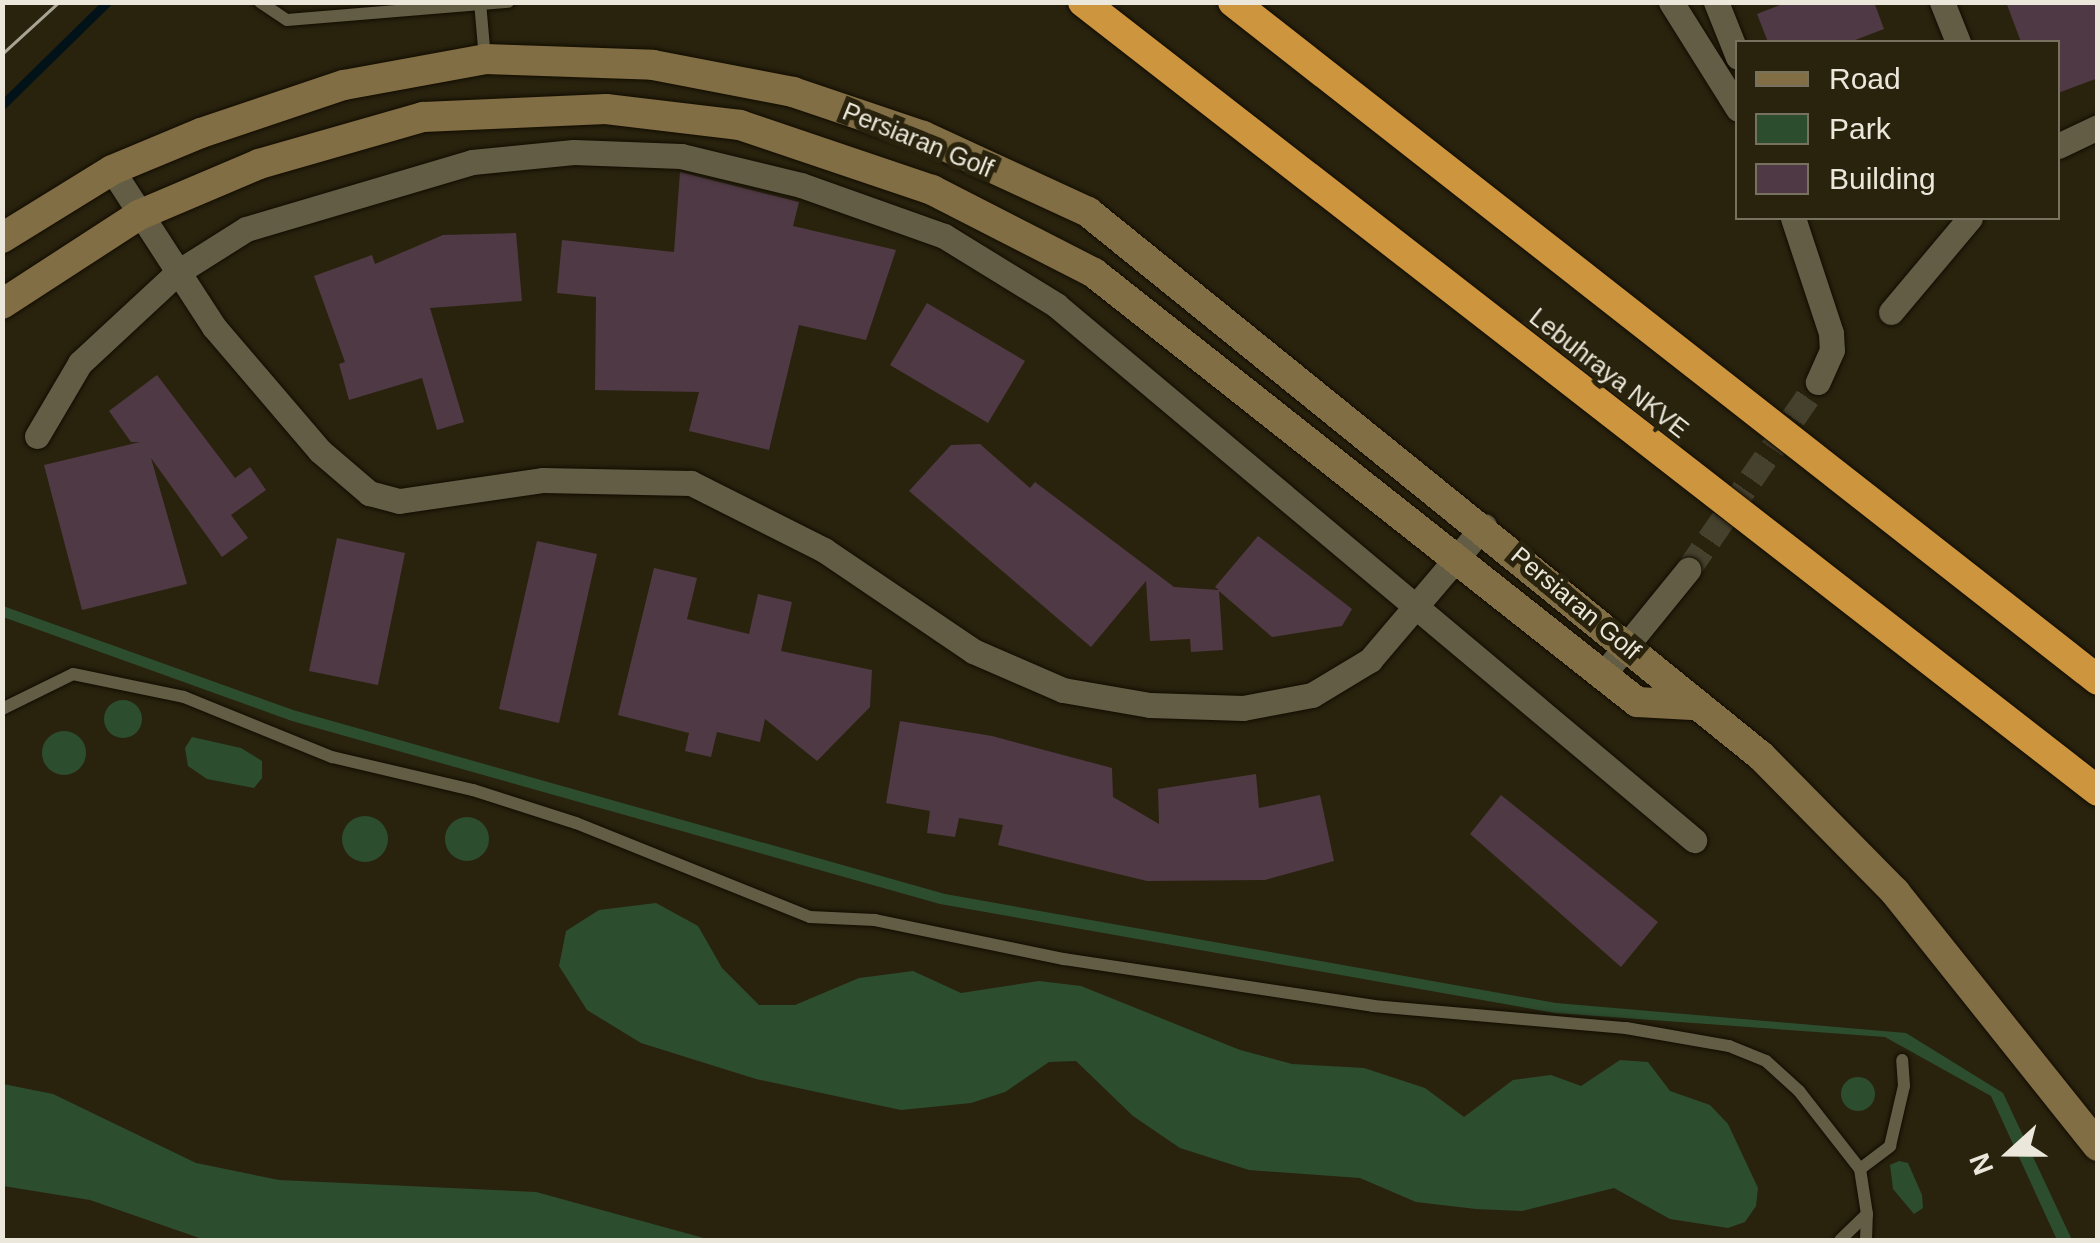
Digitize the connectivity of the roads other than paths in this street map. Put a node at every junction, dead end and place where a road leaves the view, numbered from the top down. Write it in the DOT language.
graph roads {
  1 [pos="260,2"];
  2 [pos="508,2"];
  3 [pos="1084,2"];
  4 [pos="1233,2"];
  5 [pos="1672,2"];
  6 [pos="1716,2"];
  7 [pos="1942,2"];
  8 [pos="480,3"];
  9 [pos="1957,40"];
  10 [pos="1735,49"];
  11 [pos="485,59"];
  12 [pos="1735,104"];
  13 [pos="2098,127"];
  14 [pos="2060,145"];
  15 [pos="112,170"];
  16 [pos="138,215"];
  17 [pos="1794,220"];
  18 [pos="1968,220"];
  19 [pos="2,238"];
  20 [pos="178,272"];
  21 [pos="2,304"];
  22 [pos="1890,312"];
  23 [pos="1818,382"];
  24 [pos="37,436"];
  25 [pos="1484,526"];
  26 [pos="1457,560"];
  27 [pos="1688,570"];
  28 [pos="1421,608"];
  29 [pos="1628,644"];
  30 [pos="1605,672"];
  31 [pos="2098,680"];
  32 [pos="1692,705"];
  33 [pos="2,709"];
  34 [pos="2098,790"];
  35 [pos="1694,840"];
  36 [pos="1902,1060"];
  37 [pos="2098,1146"];
  38 [pos="1860,1169"];
  39 [pos="1867,1214"];
  40 [pos="1840,1240"];
  41 [pos="1866,1240"];
  1 -- 8 [label="lane"];
  2 -- 8 [label="lane"];
  3 -- 34 [label="highway, Lebuhraya NKVE"];
  4 -- 31 [label="highway"];
  5 -- 12 [label="street"];
  6 -- 10 [label="street"];
  7 -- 9 [label="street"];
  8 -- 11 [label="lane"];
  11 -- 15 [label="street, Persiaran Golf"];
  11 -- 25 [label="street, Persiaran Golf"];
  13 -- 14 [label="street"];
  15 -- 16 [label="street"];
  15 -- 19 [label="street, Persiaran Golf"];
  16 -- 20 [label="street"];
  16 -- 21 [label="street, Persiaran Golf"];
  16 -- 26 [label="street, Persiaran Golf"];
  17 -- 23 [label="street"];
  18 -- 22 [label="street"];
  20 -- 24 [label="street"];
  20 -- 28 [label="street"];
  20 -- 28 [label="street"];
  25 -- 26 [label="street"];
  25 -- 29 [label="street, Persiaran Golf"];
  26 -- 28 [label="street"];
  26 -- 30 [label="street, Persiaran Golf"];
  27 -- 29 [label="street"];
  28 -- 35 [label="street"];
  29 -- 30 [label="street"];
  29 -- 32 [label="street, Persiaran Golf"];
  30 -- 32 [label="street, Persiaran Golf"];
  32 -- 37 [label="street, Persiaran Golf"];
  33 -- 38 [label="lane"];
  36 -- 38 [label="lane"];
  38 -- 39 [label="lane"];
  39 -- 40 [label="lane"];
  39 -- 41 [label="lane"];
}
